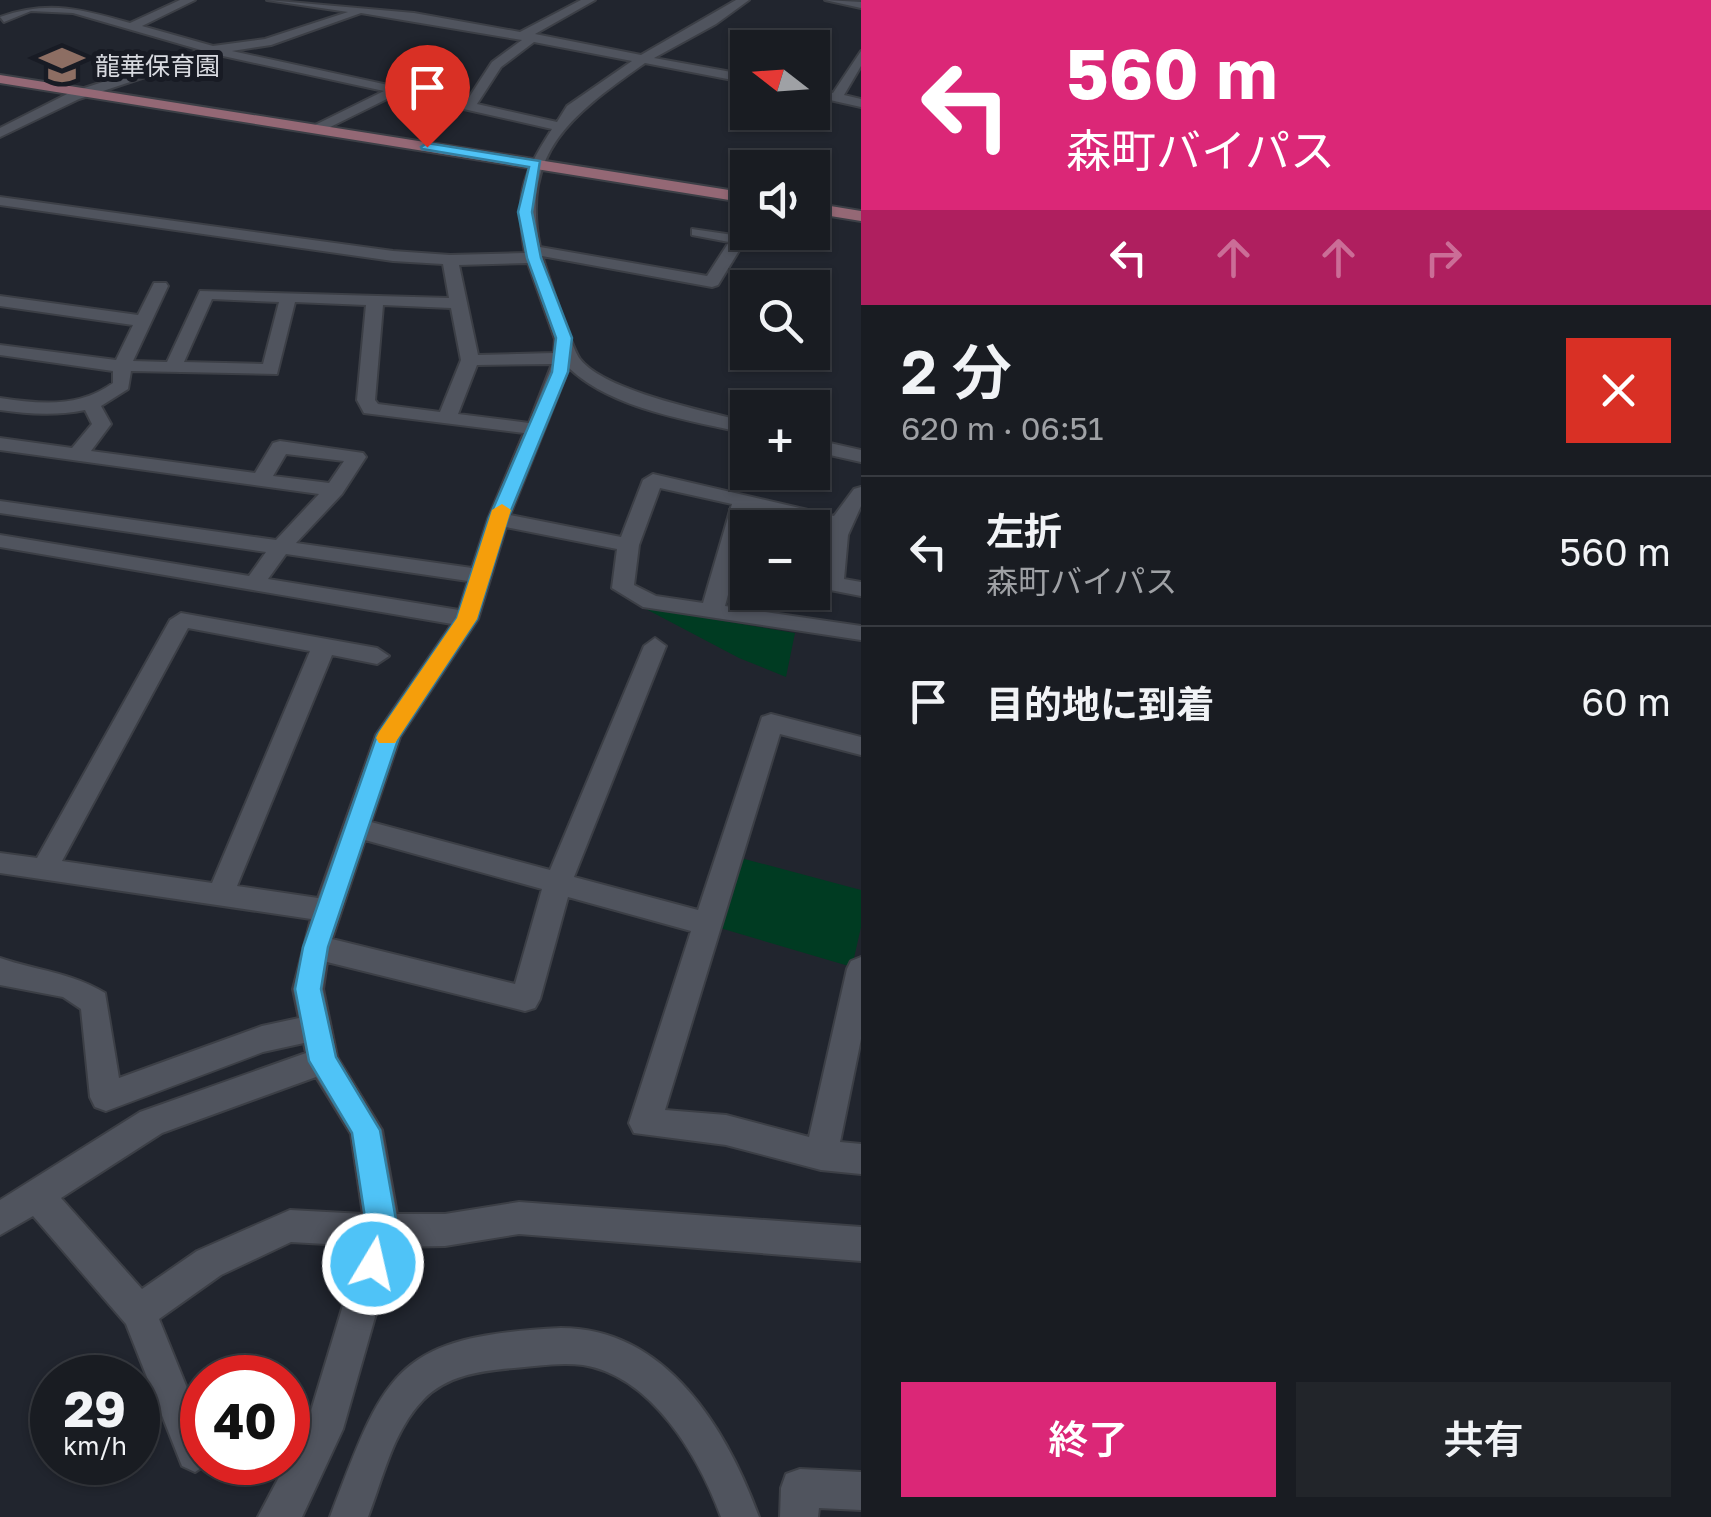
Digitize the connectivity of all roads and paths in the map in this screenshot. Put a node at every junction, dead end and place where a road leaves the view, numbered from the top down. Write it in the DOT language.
graph roads {
  1 [pos="189,0"];
  2 [pos="273,0"];
  3 [pos="377,0"];
  4 [pos="589,0"];
  5 [pos="743,0"];
  6 [pos="831,0"];
  7 [pos="861,5"];
  8 [pos="363,10"];
  9 [pos="4,19"];
  10 [pos="134,25"];
  11 [pos="529,36"];
  12 [pos="213,50"];
  13 [pos="861,55"];
  14 [pos="643,59"];
  15 [pos="730,76"];
  16 [pos="0,79"];
  17 [pos="394,91"];
  18 [pos="81,94"];
  19 [pos="830,96"];
  20 [pos="837,98"];
  21 [pos="861,102"];
  22 [pos="468,107"];
  23 [pos="559,126"];
  24 [pos="318,130"];
  25 [pos="0,132"];
  26 [pos="536,164"];
  27 [pos="730,195"];
  28 [pos="0,201"];
  29 [pos="830,211"];
  30 [pos="861,216"];
  31 [pos="697,232"];
  32 [pos="730,238"];
  33 [pos="731,250"];
  34 [pos="533,254"];
  35 [pos="450,260"];
  36 [pos="160,286"];
  37 [pos="288,297"];
  38 [pos="375,300"];
  39 [pos="0,301"];
  40 [pos="458,303"];
  41 [pos="144,321"];
  42 [pos="563,348"];
  43 [pos="0,350"];
  44 [pos="470,360"];
  45 [pos="122,366"];
  46 [pos="173,368"];
  47 [pos="89,402"];
  48 [pos="0,404"];
  49 [pos="448,418"];
  50 [pos="730,423"];
  51 [pos="535,429"];
  52 [pos="0,444"];
  53 [pos="830,449"];
  54 [pos="77,454"];
  55 [pos="861,456"];
  56 [pos="260,480"];
  57 [pos="334,490"];
  58 [pos="861,493"];
  59 [pos="743,501"];
  60 [pos="0,507"];
  61 [pos="498,518"];
  62 [pos="838,523"];
  63 [pos="8,542"];
  64 [pos="628,544"];
  65 [pos="277,549"];
  66 [pos="0,564"];
  67 [pos="481,576"];
  68 [pos="255,583"];
  69 [pos="861,590"];
  70 [pos="712,611"];
  71 [pos="467,619"];
  72 [pos="861,633"];
  73 [pos="324,646"];
  74 [pos="656,646"];
  75 [pos="377,656"];
  76 [pos="861,746"];
  77 [pos="354,827"];
  78 [pos="0,863"];
  79 [pos="44,870"];
  80 [pos="558,883"];
  81 [pos="220,895"];
  82 [pos="326,910"];
  83 [pos="707,924"];
  84 [pos="316,947"];
  85 [pos="861,969"];
  86 [pos="0,970"];
  87 [pos="316,1028"];
  88 [pos="323,1061"];
  89 [pos="821,1156"];
  90 [pos="861,1159"];
  91 [pos="37,1196"];
  92 [pos="0,1219"];
  93 [pos="383,1231"];
  94 [pos="861,1244"];
  95 [pos="139,1312"];
  96 [pos="180,1415"];
  97 [pos="861,1490"];
  98 [pos="288,1513"];
  99 [pos="349,1517"];
  100 [pos="740,1517"];
  101 [pos="799,1517"];
  1 -- 10 [label="street"];
  2 -- 8 [label="street"];
  3 -- 8 [label="street"];
  4 -- 11 [label="street"];
  5 -- 14 [label="street"];
  6 -- 7 [label="street"];
  8 -- 11 [label="street"];
  8 -- 12 [label="street"];
  9 -- 10 [label="street"];
  10 -- 12 [label="street"];
  11 -- 14 [label="street"];
  11 -- 22 [label="street"];
  12 -- 17 [label="street"];
  12 -- 18 [label="street"];
  13 -- 20 [label="street"];
  14 -- 15 [label="street"];
  14 -- 23 [label="street"];
  16 -- 18 [label="main road"];
  17 -- 22 [label="street"];
  17 -- 24 [label="street"];
  18 -- 24 [label="main road"];
  18 -- 25 [label="street"];
  19 -- 20 [label="street"];
  20 -- 21 [label="street"];
  22 -- 23 [label="street"];
  23 -- 26 [label="street"];
  24 -- 26 [label="main road"];
  26 -- 27 [label="main road"];
  26 -- 34 [label="street"];
  28 -- 35 [label="street"];
  29 -- 30 [label="main road"];
  31 -- 32 [label="street"];
  33 -- 34 [label="street"];
  34 -- 35 [label="street"];
  34 -- 42 [label="street"];
  35 -- 40 [label="street"];
  36 -- 41 [label="street"];
  37 -- 38 [label="street"];
  37 -- 46 [label="street"];
  37 -- 46 [label="street"];
  38 -- 40 [label="street"];
  38 -- 49 [label="street"];
  39 -- 41 [label="street"];
  40 -- 44 [label="street"];
  41 -- 45 [label="street"];
  42 -- 44 [label="street"];
  42 -- 50 [label="street"];
  42 -- 51 [label="street"];
  43 -- 45 [label="street"];
  44 -- 49 [label="street"];
  45 -- 46 [label="street"];
  45 -- 47 [label="street"];
  47 -- 48 [label="street"];
  47 -- 54 [label="street"];
  49 -- 51 [label="street"];
  51 -- 61 [label="street"];
  52 -- 54 [label="street"];
  53 -- 55 [label="street"];
  54 -- 56 [label="street"];
  56 -- 57 [label="street"];
  56 -- 57 [label="street"];
  57 -- 65 [label="street"];
  58 -- 62 [label="street"];
  59 -- 62 [label="street"];
  59 -- 64 [label="street"];
  59 -- 70 [label="street"];
  60 -- 65 [label="street"];
  61 -- 64 [label="street"];
  61 -- 67 [label="street"];
  62 -- 69 [label="street"];
  63 -- 66 [label="street"];
  63 -- 68 [label="street"];
  64 -- 70 [label="street"];
  65 -- 67 [label="street"];
  65 -- 68 [label="street"];
  67 -- 71 [label="street"];
  68 -- 71 [label="street"];
  70 -- 72 [label="street"];
  71 -- 77 [label="street"];
  73 -- 75 [label="street"];
  73 -- 79 [label="street"];
  73 -- 81 [label="street"];
  74 -- 80 [label="street"];
  76 -- 83 [label="street"];
  77 -- 80 [label="street"];
  77 -- 82 [label="street"];
  78 -- 79 [label="street"];
  79 -- 81 [label="street"];
  80 -- 83 [label="street"];
  80 -- 84 [label="street"];
  81 -- 82 [label="street"];
  82 -- 84 [label="street"];
  83 -- 89 [label="street"];
  84 -- 87 [label="street"];
  85 -- 89 [label="street"];
  86 -- 87 [label="street"];
  87 -- 88 [label="street"];
  88 -- 91 [label="street"];
  88 -- 93 [label="street"];
  89 -- 90 [label="street"];
  91 -- 92 [label="street"];
  91 -- 95 [label="street"];
  93 -- 94 [label="street"];
  93 -- 95 [label="street"];
  93 -- 98 [label="street"];
  95 -- 96 [label="street"];
  97 -- 101 [label="street"];
  99 -- 100 [label="street"];
}
